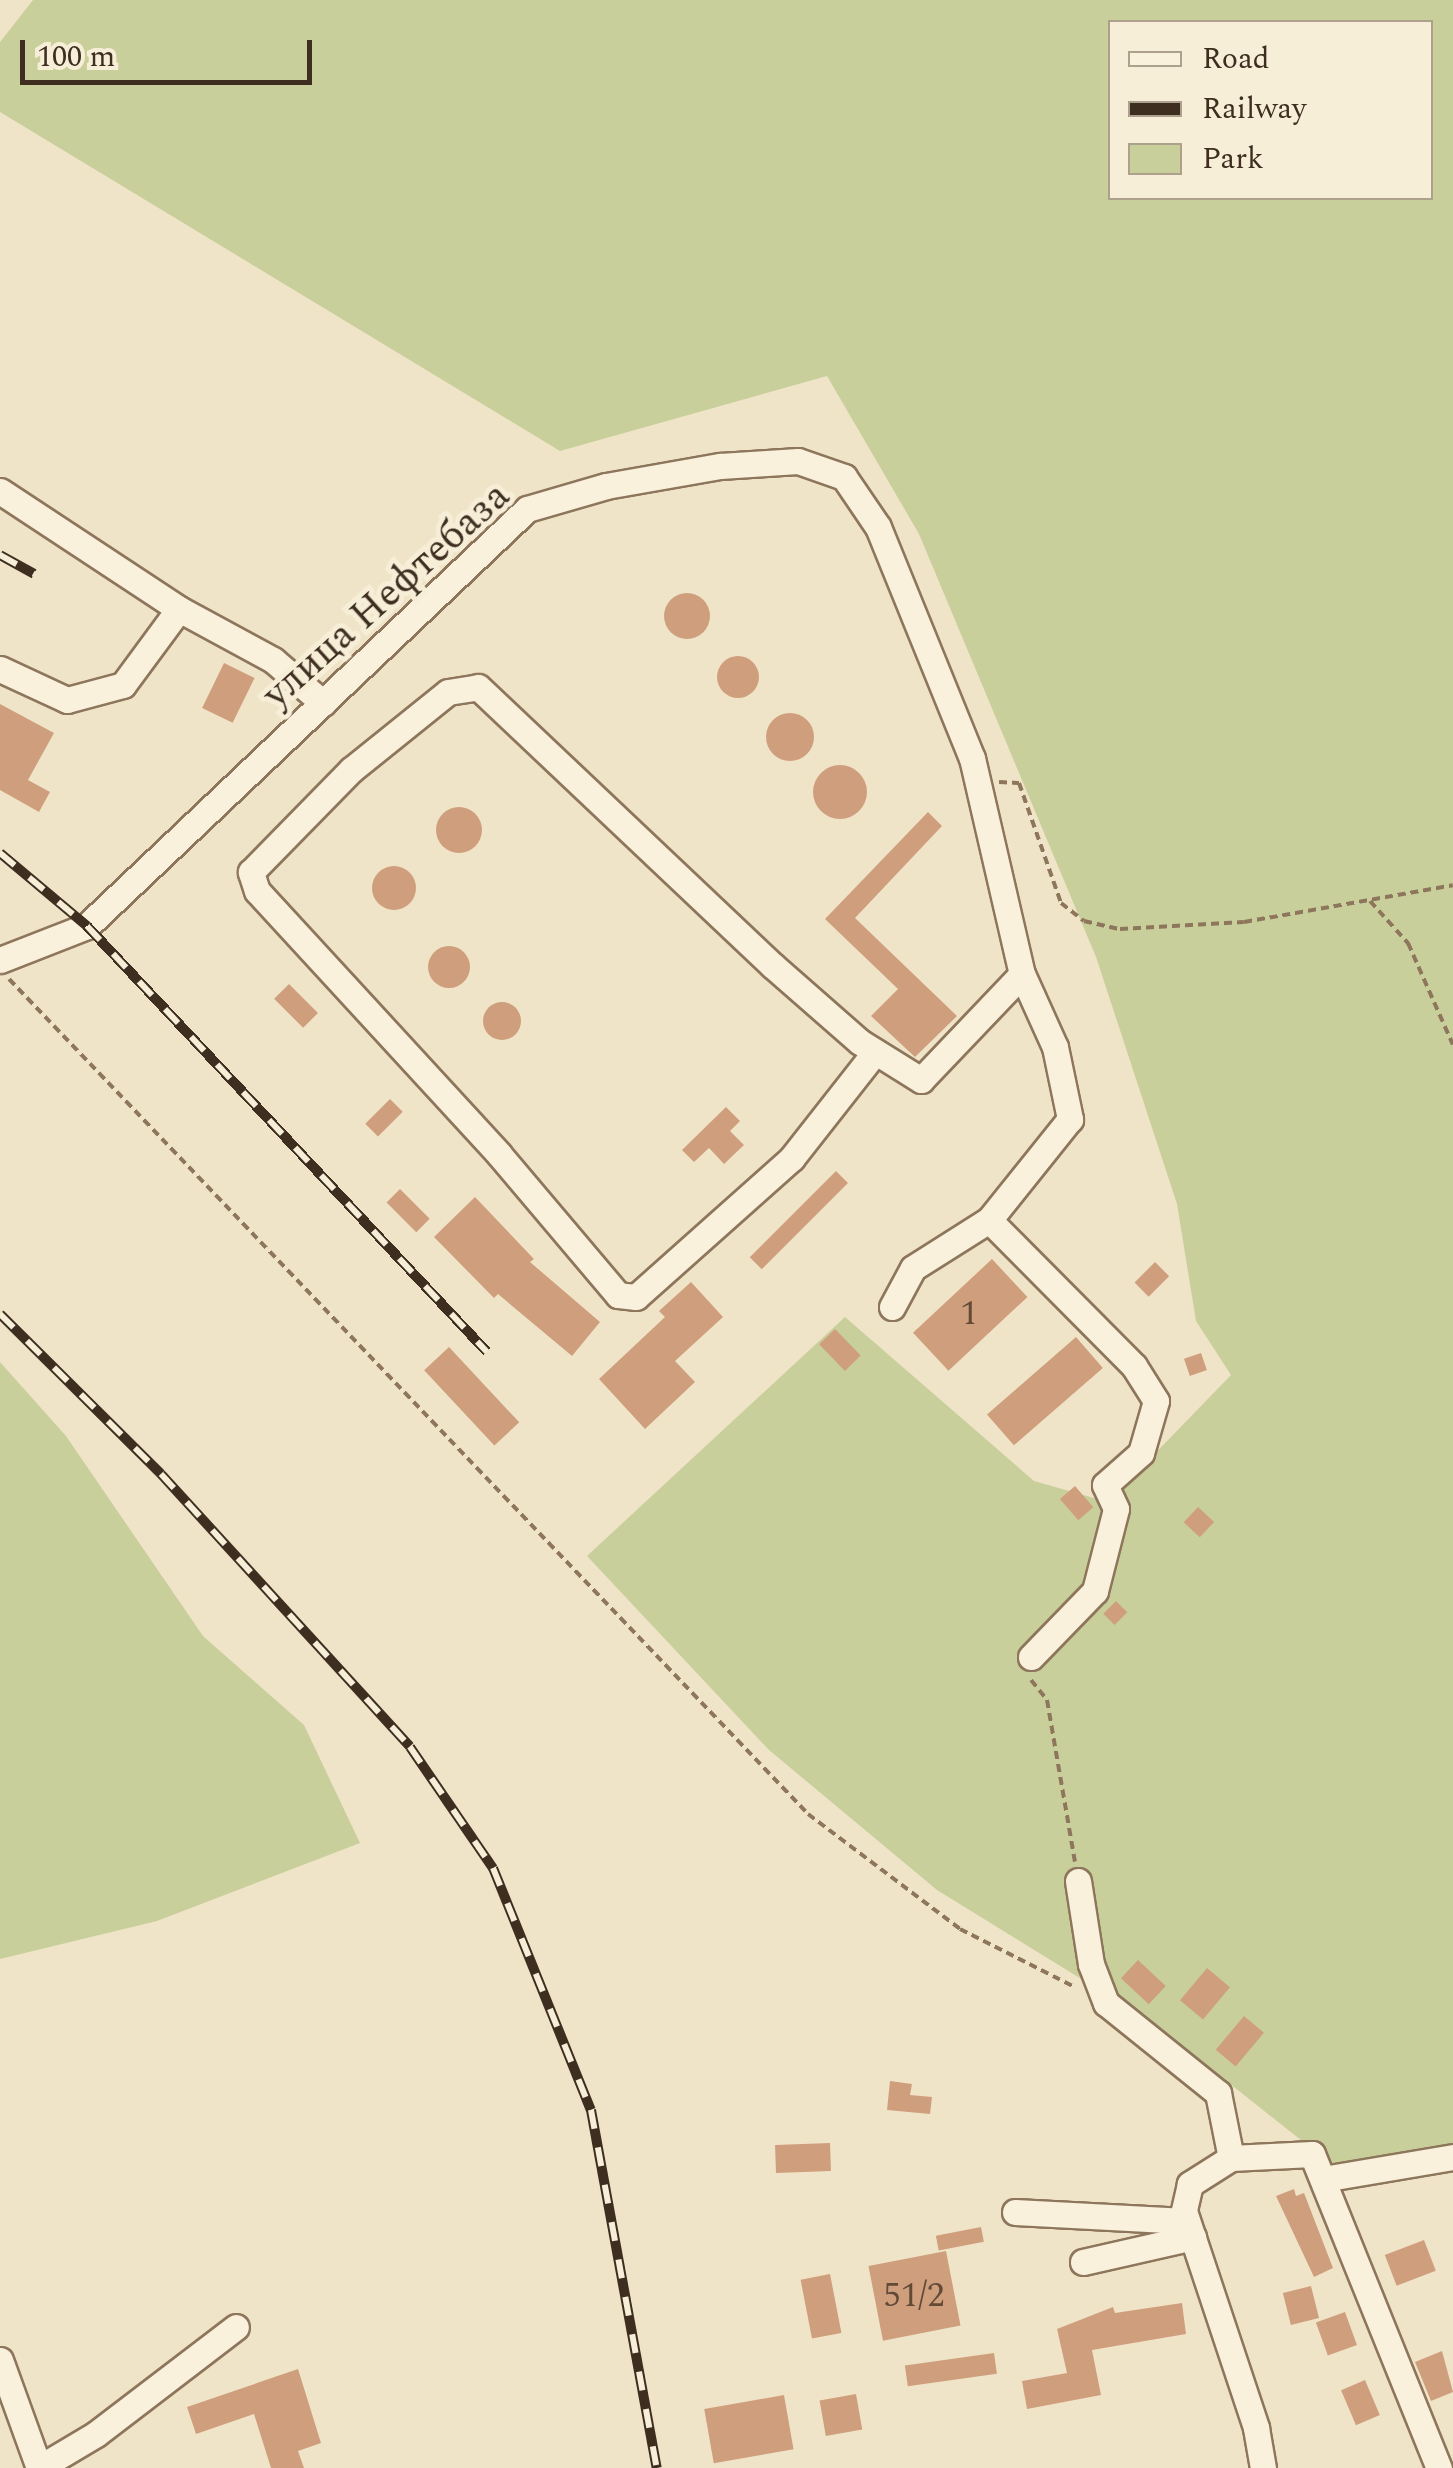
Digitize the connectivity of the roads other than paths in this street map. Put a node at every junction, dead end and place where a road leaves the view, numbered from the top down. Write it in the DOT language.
graph roads {
  1 [pos="0,491"];
  2 [pos="179,609"];
  3 [pos="0,669"];
  4 [pos="322,704"];
  5 [pos="0,960"];
  6 [pos="1022,974"];
  7 [pos="874,1052"];
  8 [pos="989,1220"];
  9 [pos="892,1307"];
  10 [pos="1032,1657"];
  11 [pos="1078,1881"];
  12 [pos="1453,2157"];
  13 [pos="1231,2158"];
  14 [pos="1323,2180"];
  15 [pos="1015,2212"];
  16 [pos="1189,2229"];
  17 [pos="1083,2262"];
  18 [pos="236,2327"];
  19 [pos="0,2360"];
  20 [pos="39,2468"];
  21 [pos="1263,2468"];
  22 [pos="1440,2468"];
  1 -- 2 [label="street"];
  2 -- 3 [label="street"];
  2 -- 4 [label="street"];
  4 -- 5 [label="street, улица Нефтебаза"];
  4 -- 6 [label="street, улица Нефтебаза"];
  6 -- 7 [label="street"];
  6 -- 8 [label="street, улица Нефтебаза"];
  7 -- 7 [label="street"];
  8 -- 9 [label="street, улица Нефтебаза"];
  8 -- 10 [label="street"];
  11 -- 13 [label="street"];
  12 -- 14 [label="street"];
  13 -- 14 [label="street"];
  13 -- 16 [label="street"];
  14 -- 22 [label="street"];
  15 -- 16 [label="street"];
  16 -- 17 [label="street"];
  16 -- 21 [label="street"];
  18 -- 20 [label="street"];
  19 -- 20 [label="street"];
}
